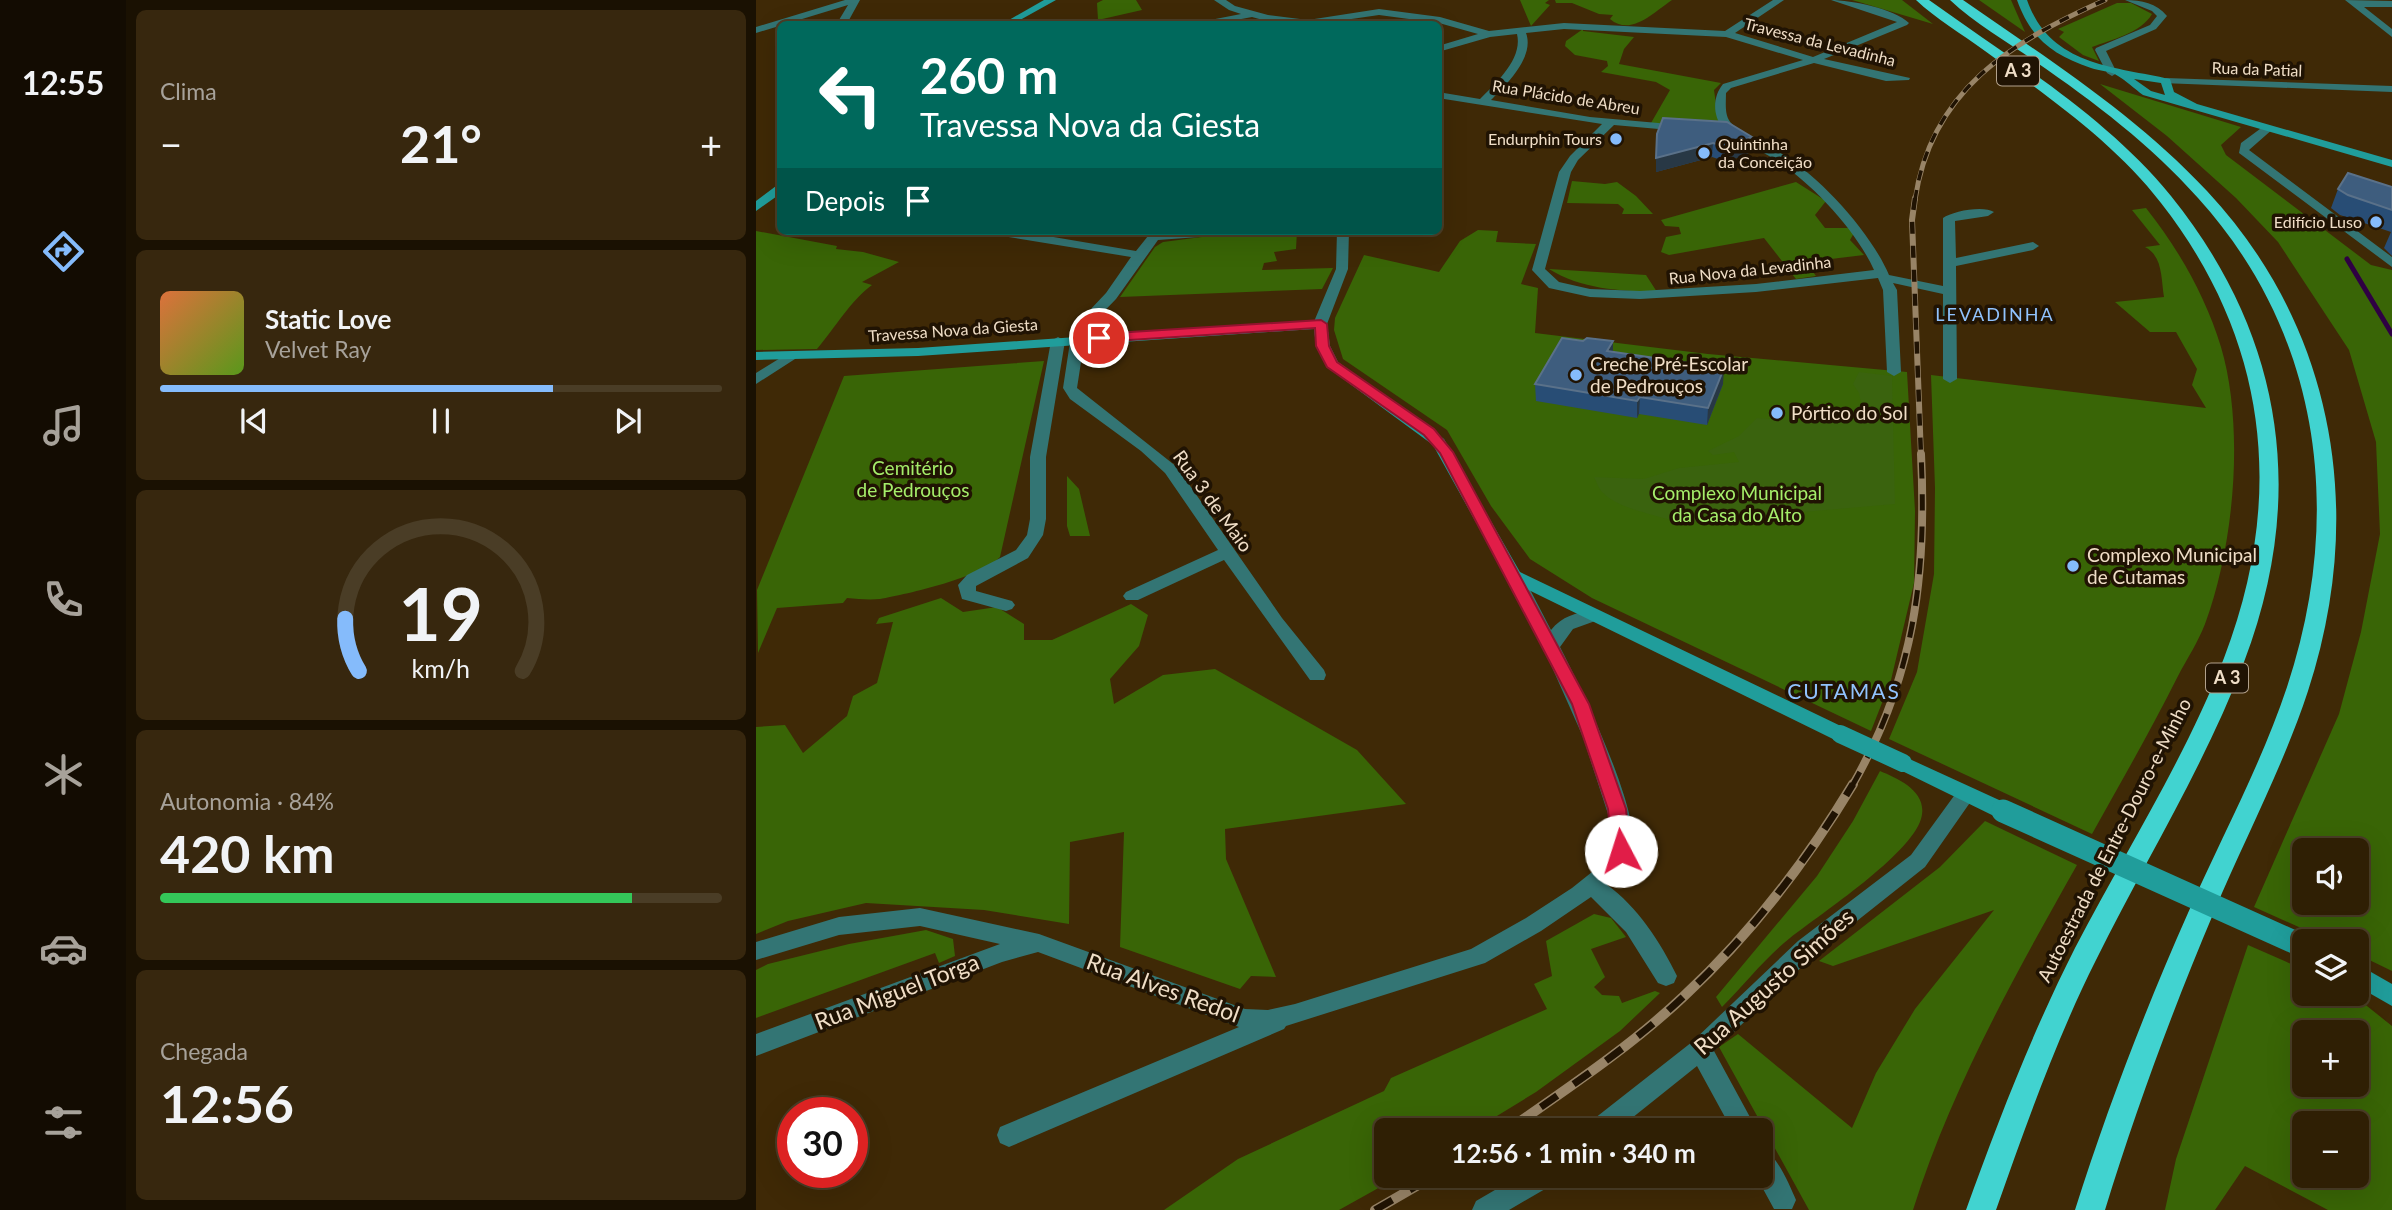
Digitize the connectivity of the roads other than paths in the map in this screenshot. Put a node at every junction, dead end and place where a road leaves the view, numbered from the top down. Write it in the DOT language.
graph roads {
  1 [pos="1040,0"];
  2 [pos="1051,0"];
  3 [pos="1219,0"];
  4 [pos="1779,0"];
  5 [pos="1836,0"];
  6 [pos="1922,0"];
  7 [pos="1956,0"];
  8 [pos="2022,0"];
  9 [pos="2130,0"];
  10 [pos="854,1"];
  11 [pos="2353,2"];
  12 [pos="2392,4"];
  13 [pos="1253,14"];
  14 [pos="1269,18"];
  15 [pos="786,21"];
  16 [pos="844,21"];
  17 [pos="1011,21"];
  18 [pos="1012,21"];
  19 [pos="1218,21"];
  20 [pos="1278,21"];
  21 [pos="1292,21"];
  22 [pos="1321,21"];
  23 [pos="777,24"];
  24 [pos="756,30"];
  25 [pos="1520,30"];
  26 [pos="1489,34"];
  27 [pos="1727,34"];
  28 [pos="2392,34"];
  29 [pos="1442,48"];
  30 [pos="1814,60"];
  31 [pos="2117,74"];
  32 [pos="1905,78"];
  33 [pos="2166,81"];
  34 [pos="2392,89"];
  35 [pos="1442,96"];
  36 [pos="1484,101"];
  37 [pos="2193,106"];
  38 [pos="1611,122"];
  39 [pos="1730,128"];
  40 [pos="2268,128"];
  41 [pos="1699,129"];
  42 [pos="1716,130"];
  43 [pos="2392,164"];
  44 [pos="777,194"];
  45 [pos="756,207"];
  46 [pos="1988,212"];
  47 [pos="1034,235"];
  48 [pos="1156,235"];
  49 [pos="1343,235"];
  50 [pos="2033,246"];
  51 [pos="1139,255"];
  52 [pos="1950,263"];
  53 [pos="2392,263"];
  54 [pos="1884,276"];
  55 [pos="1950,292"];
  56 [pos="1321,324"];
  57 [pos="1079,339"];
  58 [pos="1058,341"];
  59 [pos="790,355"];
  60 [pos="756,356"];
  61 [pos="1894,372"];
  62 [pos="1950,379"];
  63 [pos="756,380"];
  64 [pos="1227,552"];
  65 [pos="1514,576"];
  66 [pos="1132,596"];
  67 [pos="1006,605"];
  68 [pos="1592,616"];
  69 [pos="1552,646"];
  70 [pos="1317,675"];
  71 [pos="1966,794"];
  72 [pos="1591,885"];
  73 [pos="2292,941"];
  74 [pos="1039,943"];
  75 [pos="756,951"];
  76 [pos="1667,976"];
  77 [pos="2369,982"];
  78 [pos="2392,996"];
  79 [pos="1296,1014"];
  80 [pos="756,1045"];
  81 [pos="1700,1048"];
  82 [pos="1614,1118"];
  83 [pos="1738,1118"];
  84 [pos="1009,1135"];
  85 [pos="1773,1182"];
  86 [pos="1523,1188"];
  87 [pos="1783,1200"];
  88 [pos="1485,1210"];
  89 [pos="1981,1210"];
  90 [pos="2090,1210"];
  1 -- 17 [label="street"];
  2 -- 18 [label="street"];
  3 -- 13 [label="street"];
  4 -- 27 [label="street"];
  5 -- 30 [label="street"];
  6 -- 89 [label="highway, Autoestrada de Entre-Douro-e-Minho / A 3"];
  7 -- 90 [label="highway, A 3"];
  8 -- 31 [label="street"];
  9 -- 31 [label="street"];
  10 -- 15 [label="street"];
  10 -- 16 [label="street"];
  11 -- 12 [label="street"];
  11 -- 28 [label="street"];
  13 -- 14 [label="street"];
  13 -- 19 [label="street"];
  14 -- 20 [label="street"];
  14 -- 21 [label="street"];
  22 -- 26 [label="street"];
  23 -- 24 [label="street"];
  25 -- 26 [label="street, Travessa da Levadinha"];
  25 -- 27 [label="street, Travessa da Levadinha"];
  25 -- 36 [label="street"];
  26 -- 29 [label="street"];
  27 -- 30 [label="street, Travessa da Levadinha"];
  30 -- 32 [label="street, Travessa da Levadinha"];
  30 -- 39 [label="street"];
  31 -- 33 [label="street, Rua da Patial"];
  31 -- 37 [label="street"];
  33 -- 34 [label="street, Rua da Patial"];
  33 -- 37 [label="street"];
  35 -- 36 [label="street, Rua Plácido de Abreu"];
  36 -- 38 [label="street, Rua Plácido de Abreu"];
  37 -- 40 [label="street"];
  38 -- 41 [label="street, Rua Plácido de Abreu"];
  38 -- 54 [label="street, Rua Nova da Levadinha"];
  39 -- 42 [label="street"];
  39 -- 54 [label="street"];
  40 -- 43 [label="street"];
  40 -- 53 [label="street"];
  44 -- 45 [label="street"];
  46 -- 52 [label="street"];
  47 -- 51 [label="street"];
  48 -- 51 [label="street, Rua 3 de Maio"];
  49 -- 56 [label="street"];
  50 -- 52 [label="street"];
  51 -- 57 [label="street, Rua 3 de Maio"];
  52 -- 55 [label="street"];
  54 -- 55 [label="street, Rua Nova da Levadinha"];
  54 -- 61 [label="street"];
  55 -- 62 [label="street"];
  56 -- 57 [label="street, Travessa Nova da Giesta"];
  56 -- 65 [label="street"];
  57 -- 58 [label="street, Travessa Nova da Giesta"];
  57 -- 64 [label="street, Rua 3 de Maio"];
  58 -- 59 [label="street, Travessa Nova da Giesta"];
  58 -- 67 [label="street"];
  59 -- 60 [label="street, Travessa Nova da Giesta"];
  59 -- 63 [label="street"];
  64 -- 66 [label="street"];
  64 -- 70 [label="street, Rua 3 de Maio"];
  65 -- 68 [label="street"];
  65 -- 69 [label="street, Rua Alves Redol"];
  68 -- 69 [label="street"];
  68 -- 71 [label="street, bridge"];
  69 -- 72 [label="street, Rua Alves Redol"];
  71 -- 73 [label="street, bridge"];
  71 -- 81 [label="street, Rua Augusto Simões"];
  72 -- 76 [label="street"];
  72 -- 79 [label="street, Rua Alves Redol"];
  74 -- 75 [label="street, Rua Alves Redol"];
  74 -- 79 [label="street, Rua Alves Redol"];
  74 -- 80 [label="street, Rua Miguel Torga"];
  77 -- 78 [label="street"];
  79 -- 84 [label="street"];
  81 -- 82 [label="street, Rua Augusto Simões"];
  81 -- 83 [label="street"];
  85 -- 87 [label="street"];
  86 -- 88 [label="street"];
}
